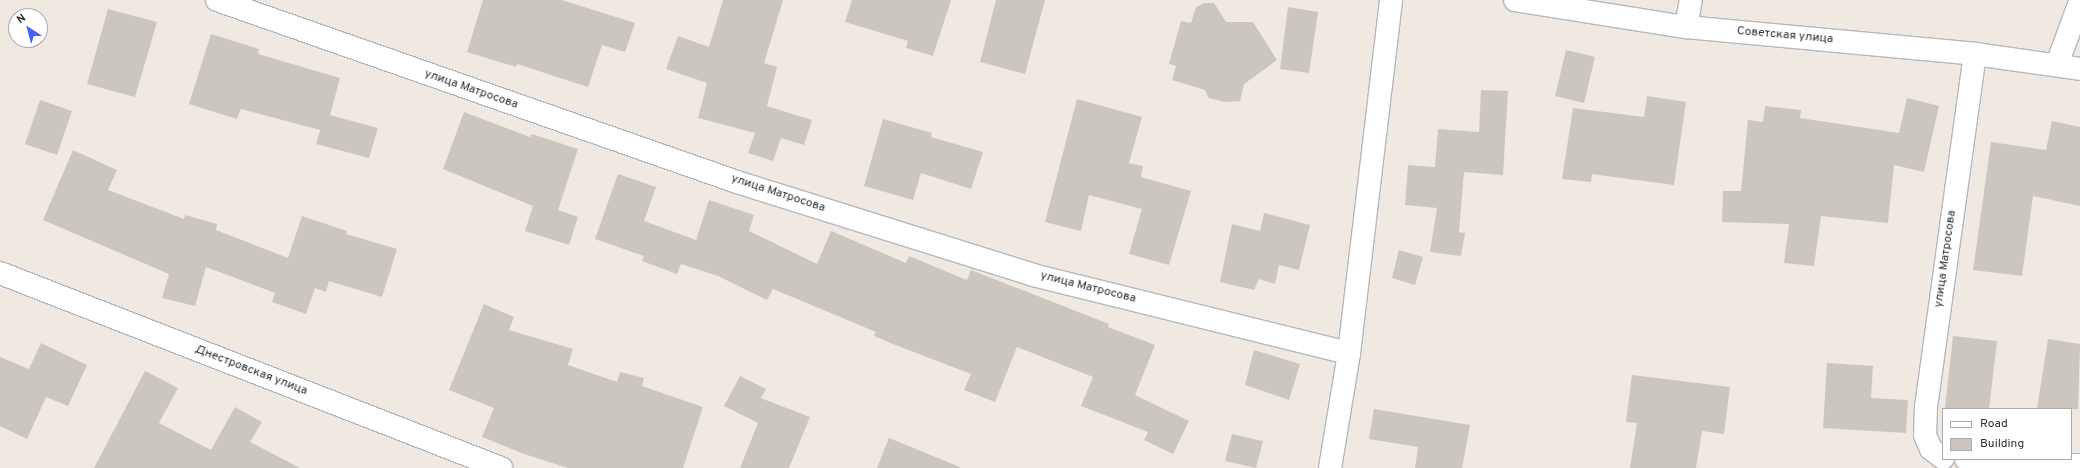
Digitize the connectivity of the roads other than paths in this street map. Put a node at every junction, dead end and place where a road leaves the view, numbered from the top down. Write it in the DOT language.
graph roads {
  1 [pos="217,0"];
  2 [pos="1391,0"];
  3 [pos="1515,0"];
  4 [pos="1691,0"];
  5 [pos="2080,2"];
  6 [pos="1686,28"];
  7 [pos="1975,54"];
  8 [pos="2057,64"];
  9 [pos="2080,69"];
  10 [pos="0,273"];
  11 [pos="1349,353"];
  12 [pos="1942,457"];
  13 [pos="1985,460"];
  14 [pos="2080,465"];
  15 [pos="501,468"];
  16 [pos="1330,468"];
  1 -- 11 [label="street, улица Матросова"];
  2 -- 11 [label="street"];
  3 -- 6 [label="street, Советская улица"];
  4 -- 6 [label="street"];
  5 -- 8 [label="street"];
  6 -- 7 [label="street, Советская улица"];
  7 -- 8 [label="street, Советская улица"];
  7 -- 12 [label="street, улица Матросова"];
  8 -- 9 [label="street, Советская улица"];
  10 -- 15 [label="street, Днестровская улица"];
  11 -- 16 [label="street"];
  13 -- 14 [label="street"];
}
